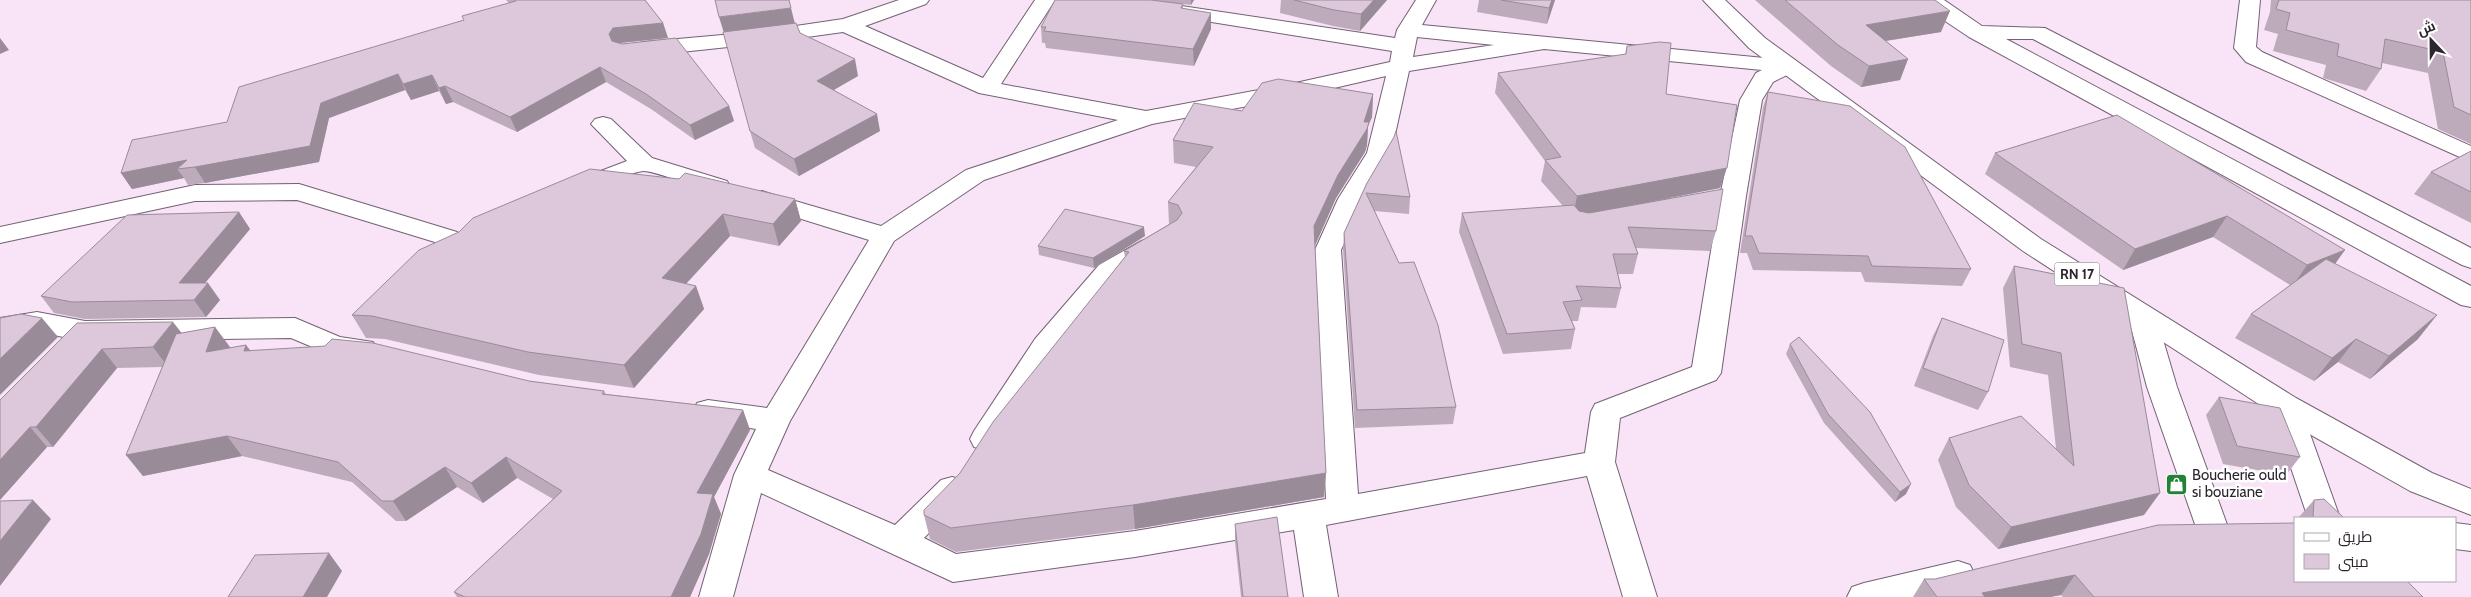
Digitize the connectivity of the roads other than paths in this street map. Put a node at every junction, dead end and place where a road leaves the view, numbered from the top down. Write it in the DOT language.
graph roads {
  1 [pos="919,0"];
  2 [pos="1045,0"];
  3 [pos="1426,0"];
  4 [pos="1713,0"];
  5 [pos="1919,0"];
  6 [pos="2250,0"];
  7 [pos="1938,6"];
  8 [pos="1159,9"];
  9 [pos="846,25"];
  10 [pos="1977,32"];
  11 [pos="1540,44"];
  12 [pos="1404,48"];
  13 [pos="627,50"];
  14 [pos="1787,66"];
  15 [pos="987,88"];
  16 [pos="1147,118"];
  17 [pos="603,124"];
  18 [pos="2471,155"];
  19 [pos="643,164"];
  20 [pos="560,195"];
  21 [pos="1733,196"];
  22 [pos="1705,201"];
  23 [pos="0,235"];
  24 [pos="884,236"];
  25 [pos="1168,236"];
  26 [pos="427,258"];
  27 [pos="2471,259"];
  28 [pos="2471,298"];
  29 [pos="2142,316"];
  30 [pos="357,326"];
  31 [pos="0,328"];
  32 [pos="336,347"];
  33 [pos="385,351"];
  34 [pos="2285,406"];
  35 [pos="687,408"];
  36 [pos="775,420"];
  37 [pos="1599,462"];
  38 [pos="750,475"];
  39 [pos="2471,502"];
  40 [pos="1343,510"];
  41 [pos="1308,516"];
  42 [pos="2324,517"];
  43 [pos="2212,530"];
  44 [pos="2456,536"];
  45 [pos="2471,538"];
  46 [pos="900,541"];
  47 [pos="1989,567"];
  48 [pos="716,597"];
  49 [pos="1320,597"];
  50 [pos="1640,597"];
  51 [pos="1864,597"];
  1 -- 9 [label="street"];
  2 -- 15 [label="street"];
  3 -- 12 [label="street"];
  4 -- 14 [label="street, RN 17"];
  5 -- 7 [label="street"];
  6 -- 18 [label="street"];
  7 -- 10 [label="street"];
  8 -- 12 [label="street"];
  9 -- 13 [label="street"];
  9 -- 15 [label="street"];
  10 -- 27 [label="street"];
  10 -- 28 [label="street"];
  11 -- 12 [label="street"];
  11 -- 12 [label="street"];
  11 -- 14 [label="street"];
  12 -- 16 [label="street"];
  12 -- 40 [label="street"];
  14 -- 21 [label="street"];
  14 -- 29 [label="street, RN 17"];
  15 -- 16 [label="street"];
  16 -- 24 [label="street"];
  17 -- 19 [label="street"];
  19 -- 20 [label="street"];
  19 -- 24 [label="street"];
  21 -- 22 [label="street"];
  21 -- 37 [label="street"];
  23 -- 26 [label="street"];
  24 -- 36 [label="street"];
  25 -- 46 [label="street"];
  29 -- 34 [label="street, RN 17"];
  29 -- 43 [label="street"];
  30 -- 32 [label="street"];
  31 -- 32 [label="street"];
  32 -- 33 [label="street"];
  34 -- 39 [label="street, RN 17"];
  34 -- 42 [label="street"];
  35 -- 36 [label="street"];
  36 -- 38 [label="street"];
  37 -- 40 [label="street"];
  37 -- 50 [label="street"];
  38 -- 46 [label="street"];
  38 -- 48 [label="street"];
  40 -- 41 [label="street"];
  41 -- 46 [label="street"];
  41 -- 49 [label="street"];
  44 -- 45 [label="street"];
  47 -- 51 [label="street"];
}
